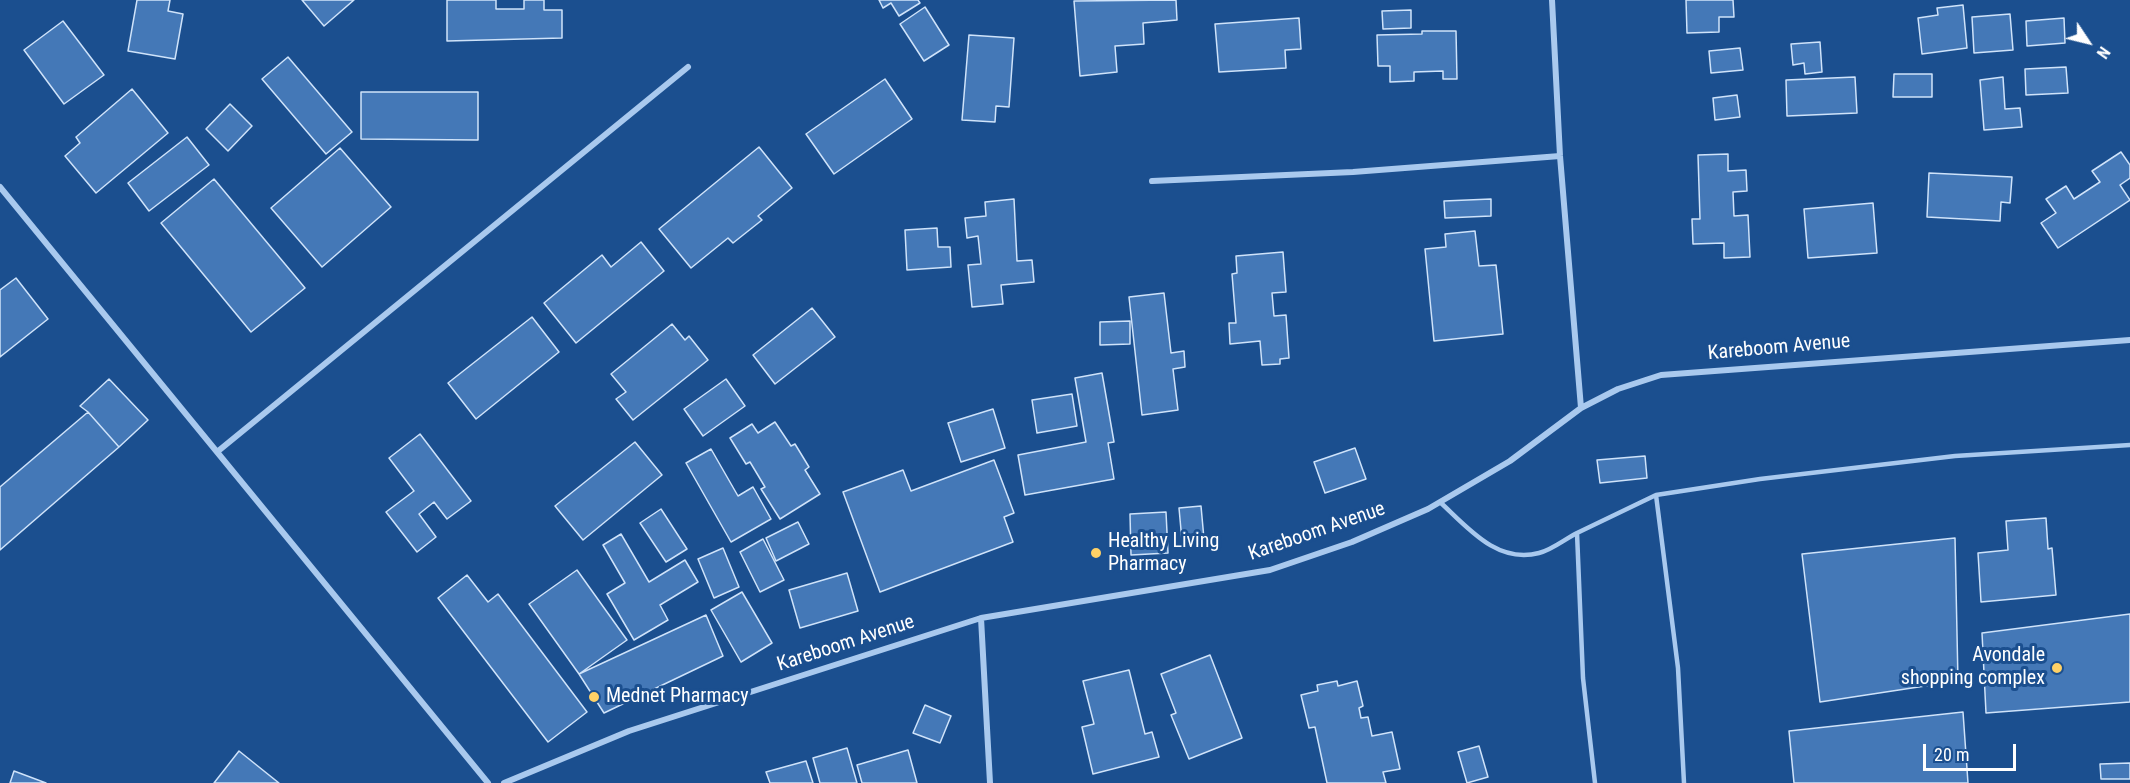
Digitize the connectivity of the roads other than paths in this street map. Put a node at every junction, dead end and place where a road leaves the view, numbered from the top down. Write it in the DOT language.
graph roads {
  1 [pos="1552,0"];
  2 [pos="688,67"];
  3 [pos="1560,156"];
  4 [pos="1152,181"];
  5 [pos="0,187"];
  6 [pos="2130,340"];
  7 [pos="1581,408"];
  8 [pos="2130,446"];
  9 [pos="217,452"];
  10 [pos="1656,495"];
  11 [pos="1440,502"];
  12 [pos="1577,533"];
  13 [pos="981,618"];
  14 [pos="488,783"];
  15 [pos="504,783"];
  16 [pos="990,783"];
  17 [pos="1595,783"];
  18 [pos="1684,783"];
  1 -- 3 [label="street"];
  2 -- 9 [label="street"];
  3 -- 4 [label="street"];
  3 -- 7 [label="street"];
  5 -- 9 [label="street"];
  6 -- 7 [label="street, Kareboom Avenue"];
  7 -- 11 [label="street, Kareboom Avenue"];
  8 -- 10 [label="lane"];
  9 -- 14 [label="street"];
  10 -- 12 [label="lane"];
  10 -- 18 [label="lane"];
  11 -- 12 [label="lane"];
  11 -- 13 [label="street, Kareboom Avenue"];
  12 -- 17 [label="lane"];
  13 -- 15 [label="street, Kareboom Avenue"];
  13 -- 16 [label="street"];
}
